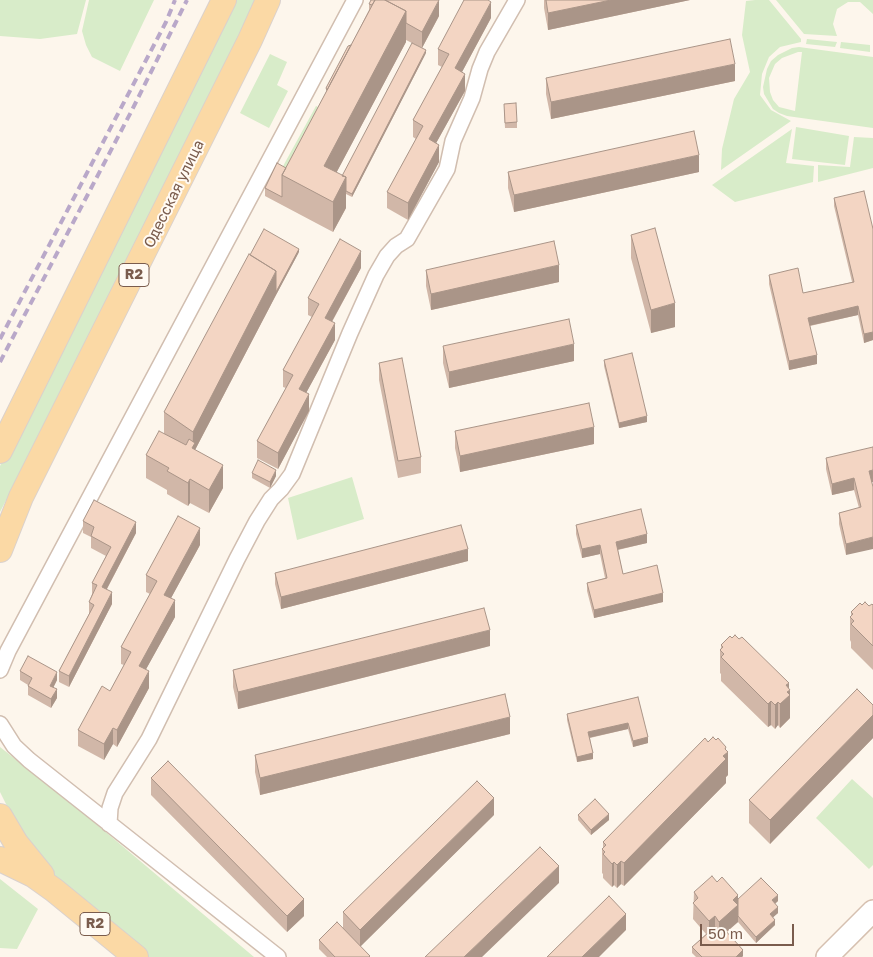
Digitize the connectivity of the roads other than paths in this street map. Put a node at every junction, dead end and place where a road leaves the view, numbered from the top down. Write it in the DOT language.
graph roads {
  1 [pos="224,0"];
  2 [pos="268,0"];
  3 [pos="355,0"];
  4 [pos="517,0"];
  5 [pos="0,451"];
  6 [pos="0,550"];
  7 [pos="0,670"];
  8 [pos="0,724"];
  9 [pos="0,816"];
  10 [pos="109,824"];
  11 [pos="0,859"];
  12 [pos="54,890"];
  13 [pos="873,911"];
  14 [pos="136,957"];
  15 [pos="278,957"];
  16 [pos="827,957"];
  1 -- 5 [label="main road, R2"];
  2 -- 6 [label="main road, Одесская улица / R2"];
  3 -- 7 [label="street"];
  4 -- 10 [label="street"];
  8 -- 10 [label="street"];
  9 -- 12 [label="main road, R2"];
  10 -- 15 [label="street"];
  11 -- 12 [label="main road, R2"];
  12 -- 14 [label="main road, R2"];
  13 -- 16 [label="street"];
}
